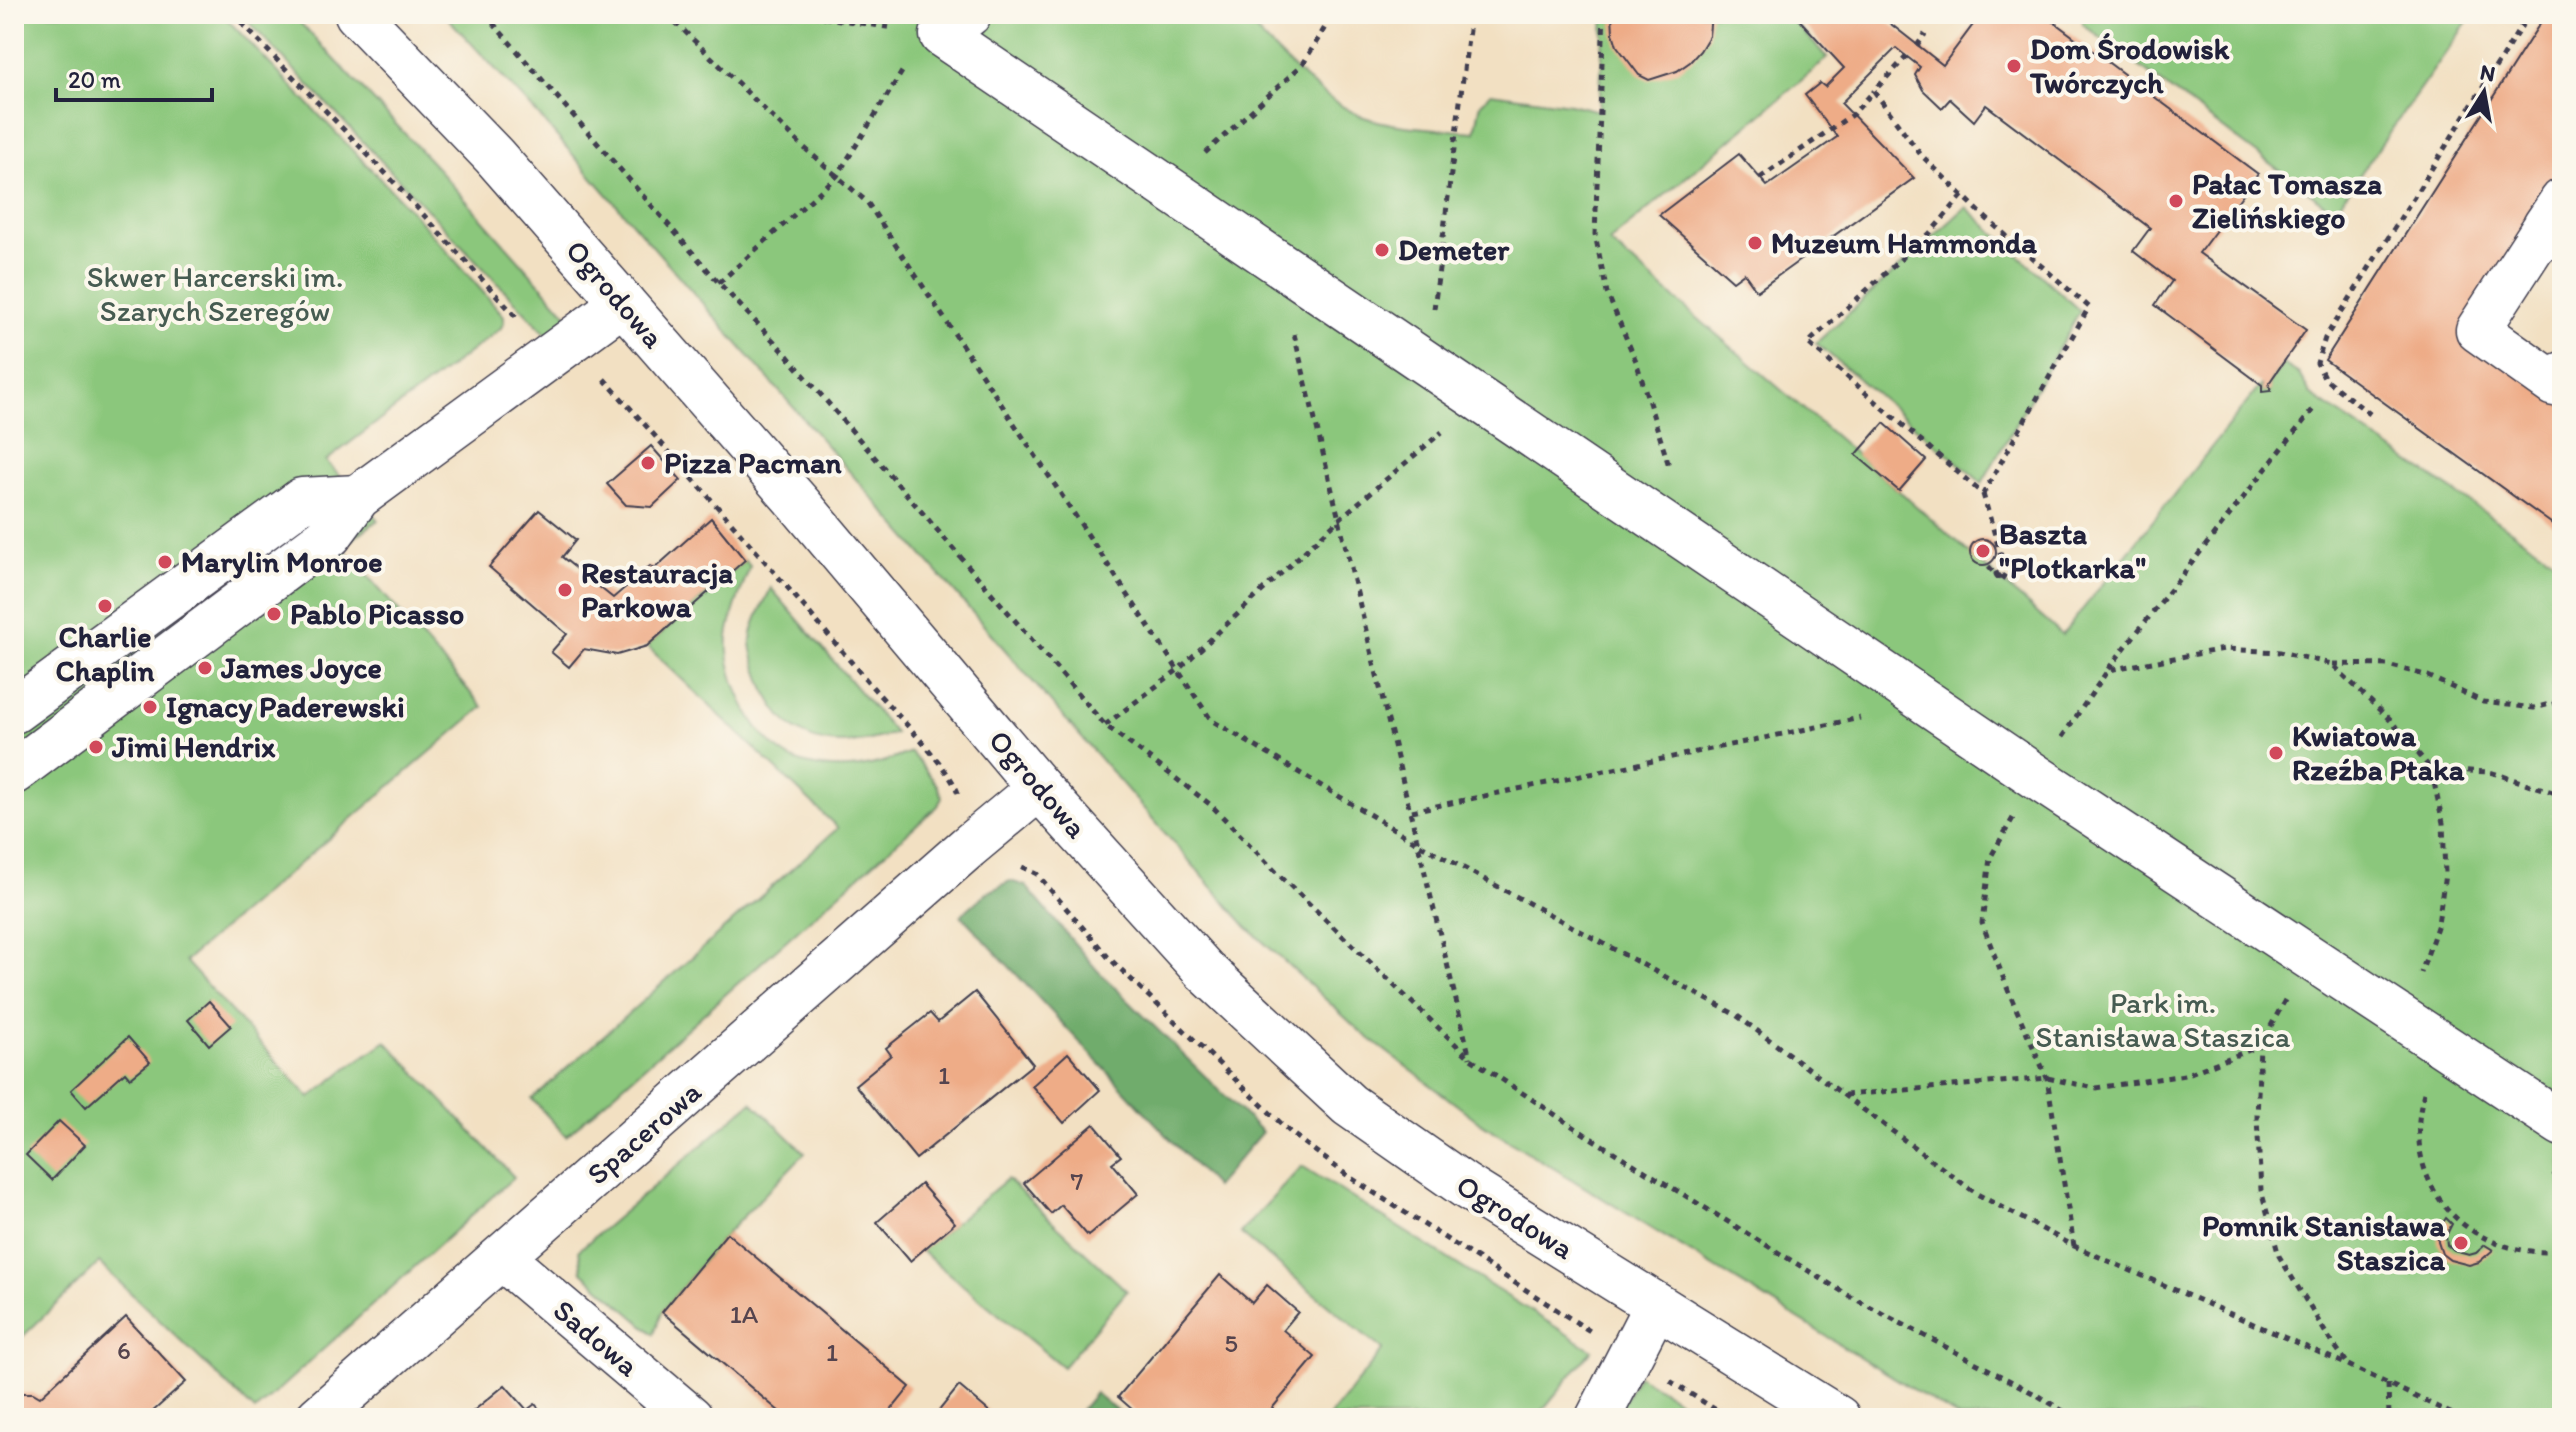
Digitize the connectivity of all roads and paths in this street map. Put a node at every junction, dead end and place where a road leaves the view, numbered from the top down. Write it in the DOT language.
graph roads {
  1 [pos="233,14"];
  2 [pos="357,14"];
  3 [pos="485,14"];
  4 [pos="667,14"];
  5 [pos="800,14"];
  6 [pos="1333,14"];
  7 [pos="1471,14"];
  8 [pos="1604,14"];
  9 [pos="2061,14"];
  10 [pos="2529,14"];
  11 [pos="2054,23"];
  12 [pos="955,24"];
  13 [pos="1925,34"];
  14 [pos="1917,46"];
  15 [pos="1907,56"];
  16 [pos="1874,91"];
  17 [pos="1203,155"];
  18 [pos="837,176"];
  19 [pos="1760,178"];
  20 [pos="1963,195"];
  21 [pos="2562,201"];
  22 [pos="719,283"];
  23 [pos="623,303"];
  24 [pos="1433,313"];
  25 [pos="1292,325"];
  26 [pos="557,353"];
  27 [pos="2562,377"];
  28 [pos="2562,391"];
  29 [pos="2314,408"];
  30 [pos="2370,414"];
  31 [pos="1446,428"];
  32 [pos="1671,476"];
  33 [pos="1983,494"];
  34 [pos="358,497"];
  35 [pos="1337,521"];
  36 [pos="1987,565"];
  37 [pos="2332,664"];
  38 [pos="1179,669"];
  39 [pos="2108,670"];
  40 [pos="2562,701"];
  41 [pos="14,711"];
  42 [pos="1873,715"];
  43 [pos="1105,725"];
  44 [pos="2431,769"];
  45 [pos="14,772"];
  46 [pos="2038,778"];
  47 [pos="1039,788"];
  48 [pos="2562,795"];
  49 [pos="960,797"];
  50 [pos="1412,811"];
  51 [pos="1419,844"];
  52 [pos="2419,977"];
  53 [pos="2287,995"];
  54 [pos="2260,1046"];
  55 [pos="1471,1059"];
  56 [pos="2047,1078"];
  57 [pos="2426,1088"];
  58 [pos="1844,1096"];
  59 [pos="2562,1124"];
  60 [pos="2074,1246"];
  61 [pos="2562,1251"];
  62 [pos="502,1258"];
  63 [pos="1656,1305"];
  64 [pos="2348,1365"];
  65 [pos="2388,1384"];
  66 [pos="318,1418"];
  67 [pos="691,1418"];
  68 [pos="1598,1418"];
  69 [pos="1838,1418"];
  70 [pos="2075,1418"];
  71 [pos="2389,1418"];
  72 [pos="2461,1418"];
  1 -- 26 [label="path"];
  2 -- 23 [label="street, Ogrodowa"];
  3 -- 22 [label="path"];
  4 -- 18 [label="path"];
  5 -- 12 [label="path"];
  6 -- 17 [label="path"];
  7 -- 24 [label="path"];
  8 -- 32 [label="path"];
  9 -- 11 [label="path"];
  10 -- 30 [label="path"];
  12 -- 18 [label="path"];
  12 -- 46 [label="street"];
  13 -- 14 [label="path"];
  15 -- 16 [label="path"];
  16 -- 19 [label="path"];
  16 -- 20 [label="path"];
  18 -- 22 [label="path"];
  18 -- 38 [label="path"];
  20 -- 33 [label="path"];
  20 -- 33 [label="path"];
  21 -- 27 [label="street"];
  22 -- 43 [label="path"];
  23 -- 26 [label="street"];
  23 -- 47 [label="street, Ogrodowa"];
  25 -- 35 [label="path"];
  26 -- 34 [label="street"];
  26 -- 49 [label="path"];
  27 -- 28 [label="street"];
  29 -- 39 [label="path"];
  31 -- 35 [label="path"];
  33 -- 36 [label="path"];
  34 -- 41 [label="street"];
  34 -- 45 [label="street"];
  35 -- 38 [label="path"];
  35 -- 50 [label="path"];
  37 -- 39 [label="path"];
  37 -- 40 [label="path"];
  37 -- 44 [label="path"];
  38 -- 43 [label="path"];
  38 -- 51 [label="path"];
  39 -- 46 [label="path"];
  42 -- 50 [label="path"];
  43 -- 55 [label="path"];
  44 -- 48 [label="path"];
  44 -- 52 [label="path"];
  46 -- 56 [label="path"];
  46 -- 59 [label="street"];
  47 -- 62 [label="street, Spacerowa"];
  47 -- 63 [label="street, Ogrodowa"];
  50 -- 51 [label="path"];
  51 -- 55 [label="path"];
  51 -- 58 [label="path"];
  53 -- 54 [label="path"];
  54 -- 56 [label="path"];
  54 -- 64 [label="path"];
  55 -- 70 [label="path"];
  56 -- 58 [label="path"];
  56 -- 60 [label="path"];
  57 -- 61 [label="path"];
  58 -- 60 [label="path"];
  60 -- 64 [label="path"];
  62 -- 66 [label="street, Spacerowa"];
  62 -- 67 [label="street, Sadowa"];
  63 -- 68 [label="street"];
  63 -- 69 [label="street, Ogrodowa"];
  64 -- 65 [label="path"];
  65 -- 71 [label="path"];
  65 -- 72 [label="path"];
}
